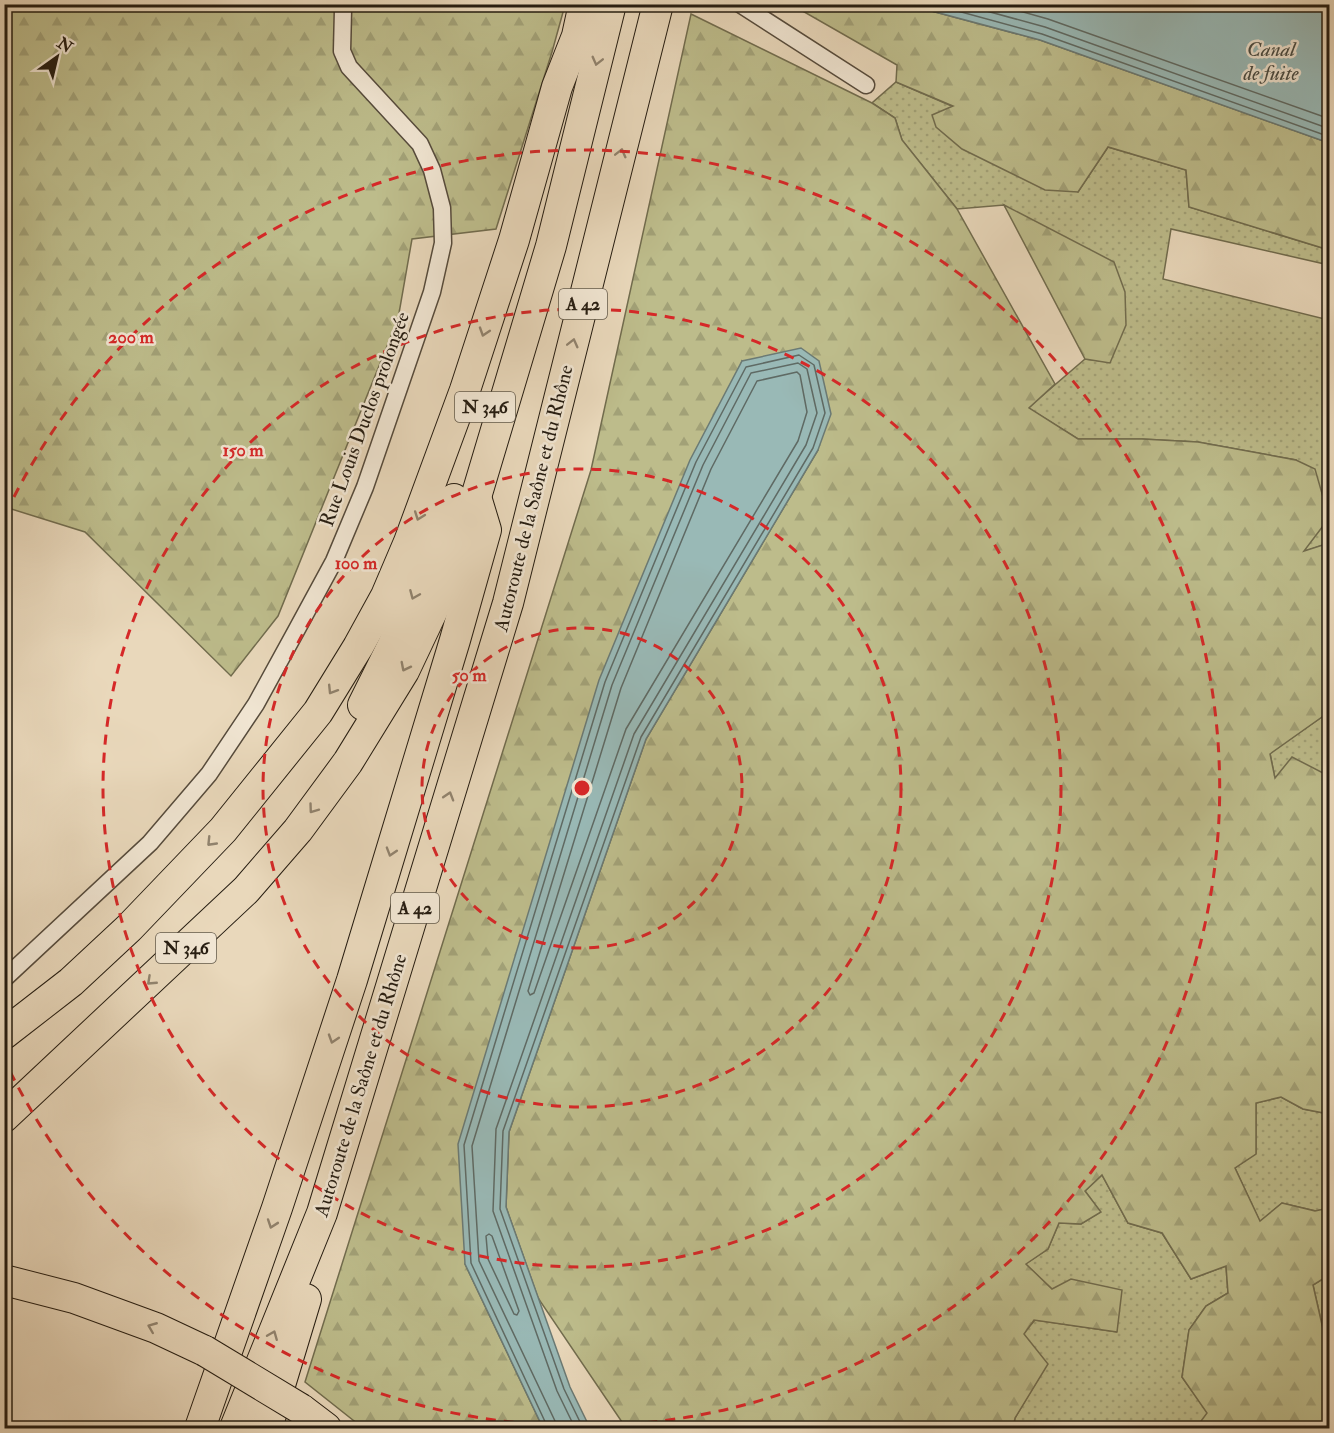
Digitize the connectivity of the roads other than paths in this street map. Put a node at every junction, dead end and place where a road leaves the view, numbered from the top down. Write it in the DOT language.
graph roads {
  1 [pos="345,4"];
  2 [pos="584,4"];
  3 [pos="611,4"];
  4 [pos="658,4"];
  5 [pos="740,4"];
  6 [pos="577,36"];
  7 [pos="866,85"];
  8 [pos="476,497"];
  9 [pos="348,762"];
  10 [pos="4,979"];
  11 [pos="4,1034"];
  12 [pos="4,1117"];
  13 [pos="322,1213"];
  14 [pos="4,1280"];
  15 [pos="200,1428"];
  16 [pos="235,1428"];
  17 [pos="267,1428"];
  18 [pos="326,1428"];
  1 -- 10 [label="street, Rue Louis Duclos prolongée"];
  2 -- 6 [label="highway"];
  3 -- 8 [label="highway, N 346, one-way"];
  13 -- 4 [label="highway, Autoroute de la Saône et du Rhône / A 42, one-way"];
  5 -- 7 [label="street"];
  6 -- 9 [label="highway, N 346, one-way"];
  6 -- 11 [label="highway, one-way"];
  8 -- 9 [label="highway, N 346, one-way"];
  8 -- 15 [label="highway, one-way"];
  9 -- 12 [label="highway, N 346, one-way"];
  16 -- 13 [label="highway, Autoroute de la Saône et du Rhône / A 42, one-way"];
  13 -- 17 [label="highway"];
  18 -- 14 [label="highway, one-way, bridge"];
}
